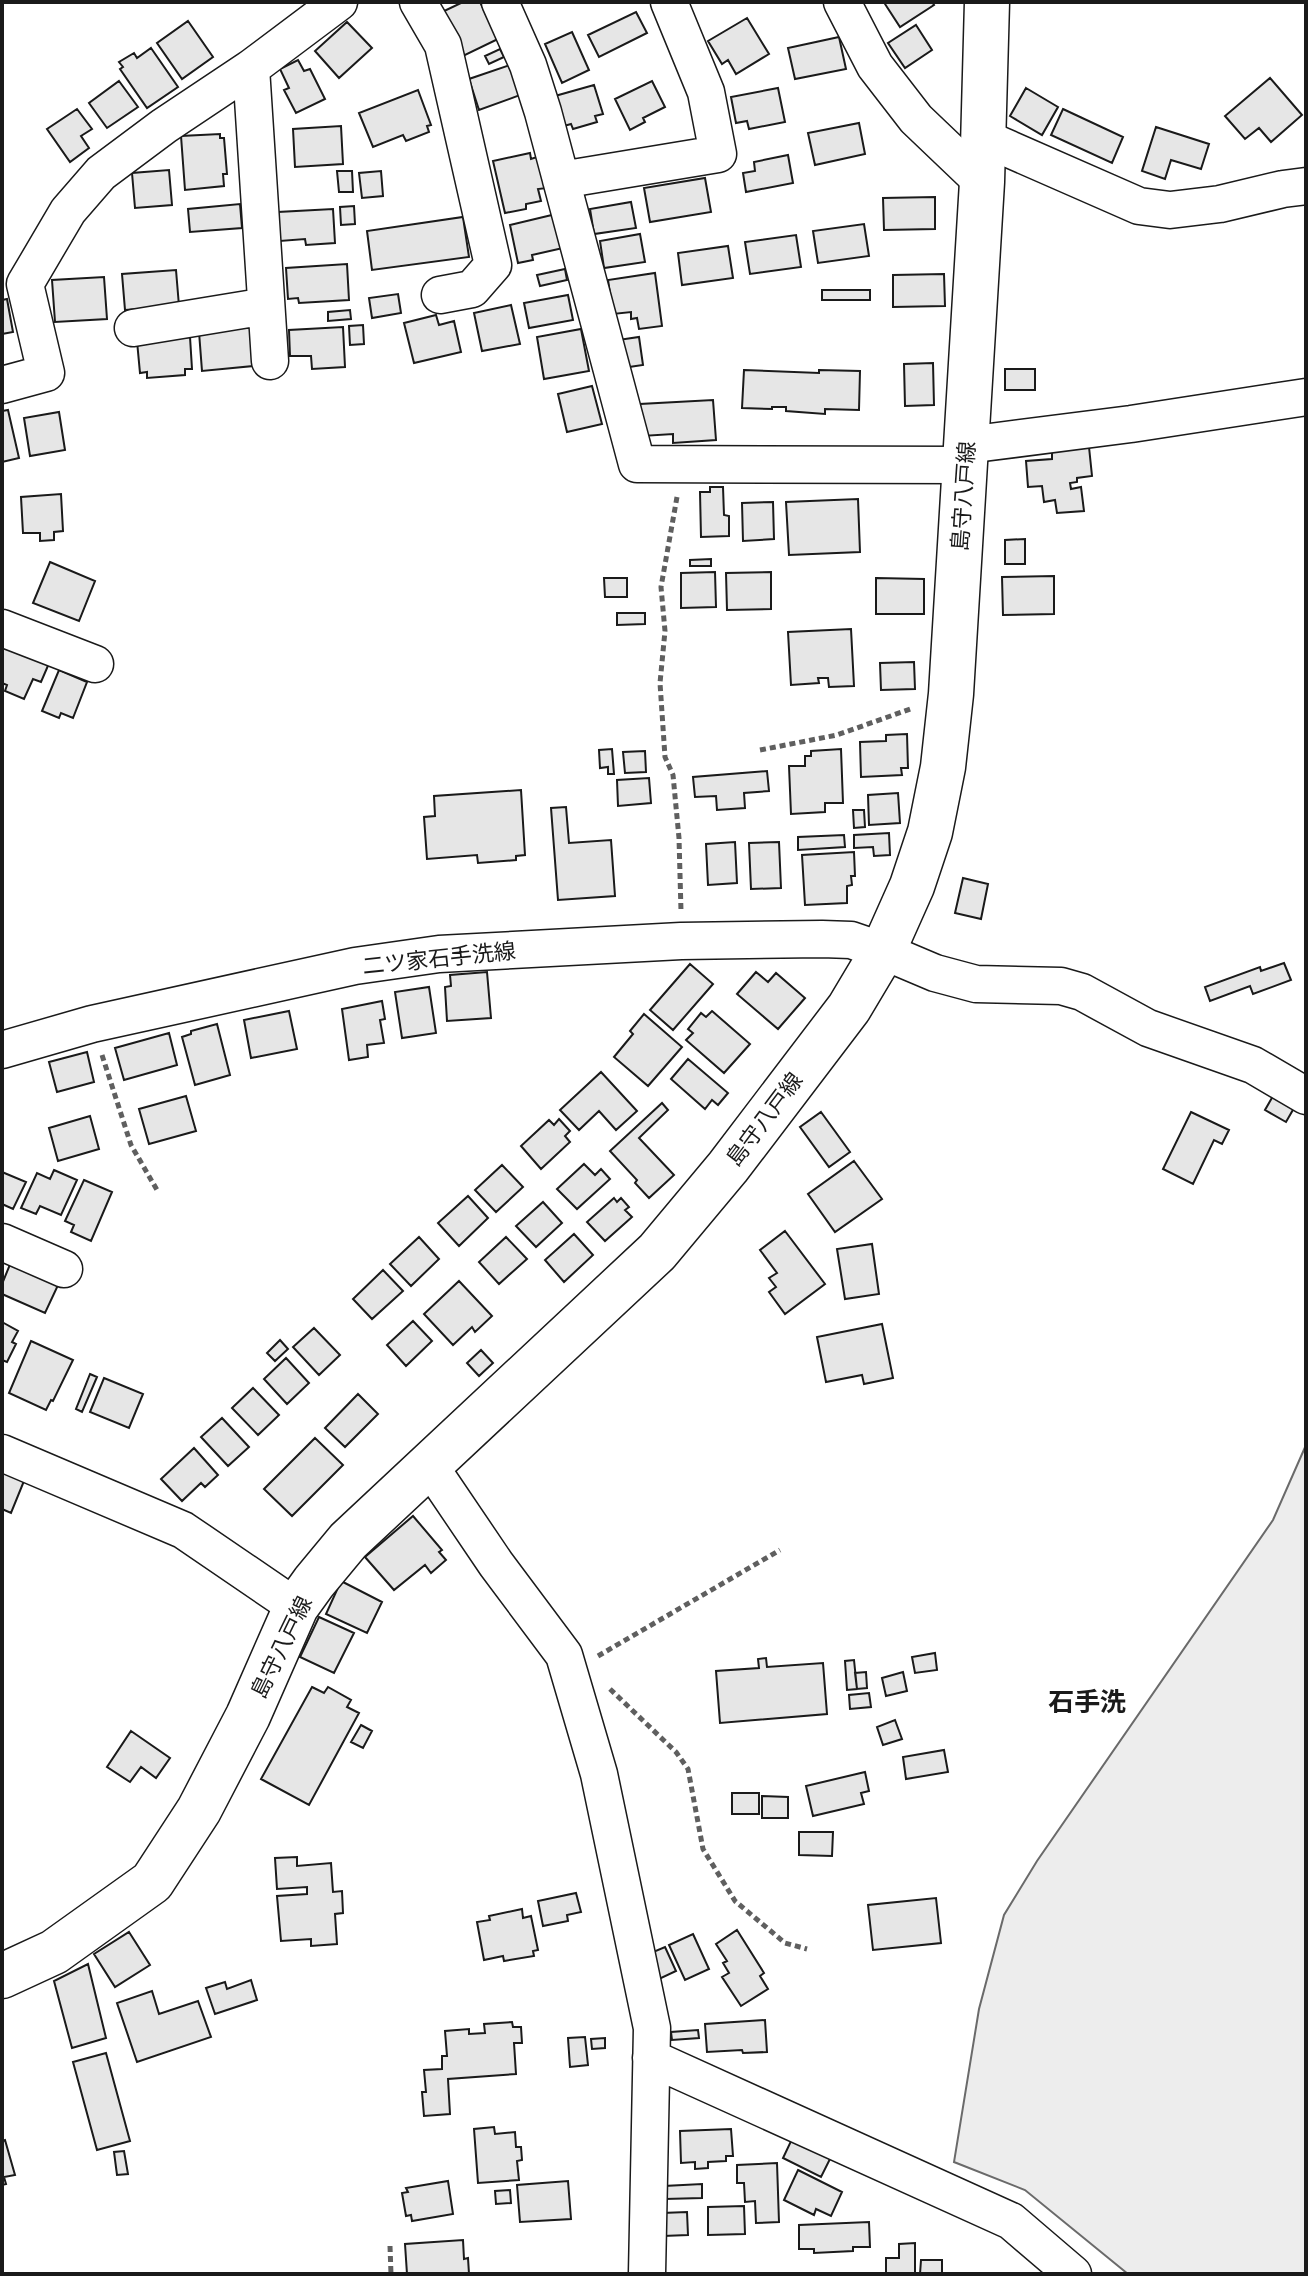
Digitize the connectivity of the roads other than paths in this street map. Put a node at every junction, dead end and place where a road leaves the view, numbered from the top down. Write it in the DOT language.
graph roads {
  1 [pos="339,2"];
  2 [pos="418,2"];
  3 [pos="500,2"];
  4 [pos="669,2"];
  5 [pos="842,2"];
  6 [pos="987,2"];
  7 [pos="251,68"];
  8 [pos="984,138"];
  9 [pos="561,180"];
  10 [pos="982,182"];
  11 [pos="1306,186"];
  12 [pos="440,295"];
  13 [pos="266,306"];
  14 [pos="133,328"];
  15 [pos="270,361"];
  16 [pos="2,385"];
  17 [pos="1306,397"];
  18 [pos="966,455"];
  19 [pos="2,628"];
  20 [pos="95,664"];
  21 [pos="883,951"];
  22 [pos="2,1050"];
  23 [pos="1306,1096"];
  24 [pos="2,1242"];
  25 [pos="64,1269"];
  26 [pos="2,1453"];
  27 [pos="429,1465"];
  28 [pos="296,1607"];
  29 [pos="5,1968"];
  30 [pos="651,2058"];
  31 [pos="647,2274"];
  32 [pos="1073,2274"];
  1 -- 7 [label="street"];
  2 -- 12 [label="street"];
  3 -- 9 [label="street"];
  4 -- 9 [label="street"];
  5 -- 10 [label="street"];
  6 -- 8 [label="main road, 島守八戸線"];
  7 -- 13 [label="street"];
  7 -- 16 [label="street"];
  8 -- 10 [label="main road, 島守八戸線"];
  8 -- 11 [label="street"];
  9 -- 18 [label="street"];
  10 -- 18 [label="main road, 島守八戸線"];
  13 -- 14 [label="street"];
  13 -- 15 [label="street"];
  17 -- 18 [label="street"];
  18 -- 21 [label="main road, 島守八戸線"];
  19 -- 20 [label="street"];
  21 -- 22 [label="street, 二ツ家石手洗線"];
  21 -- 23 [label="street, 二ツ家石手洗線"];
  21 -- 27 [label="main road, 島守八戸線"];
  24 -- 25 [label="street"];
  26 -- 28 [label="street"];
  27 -- 28 [label="main road, 島守八戸線"];
  27 -- 30 [label="street"];
  28 -- 29 [label="main road, 島守八戸線"];
  30 -- 31 [label="street"];
  30 -- 32 [label="street"];
}
